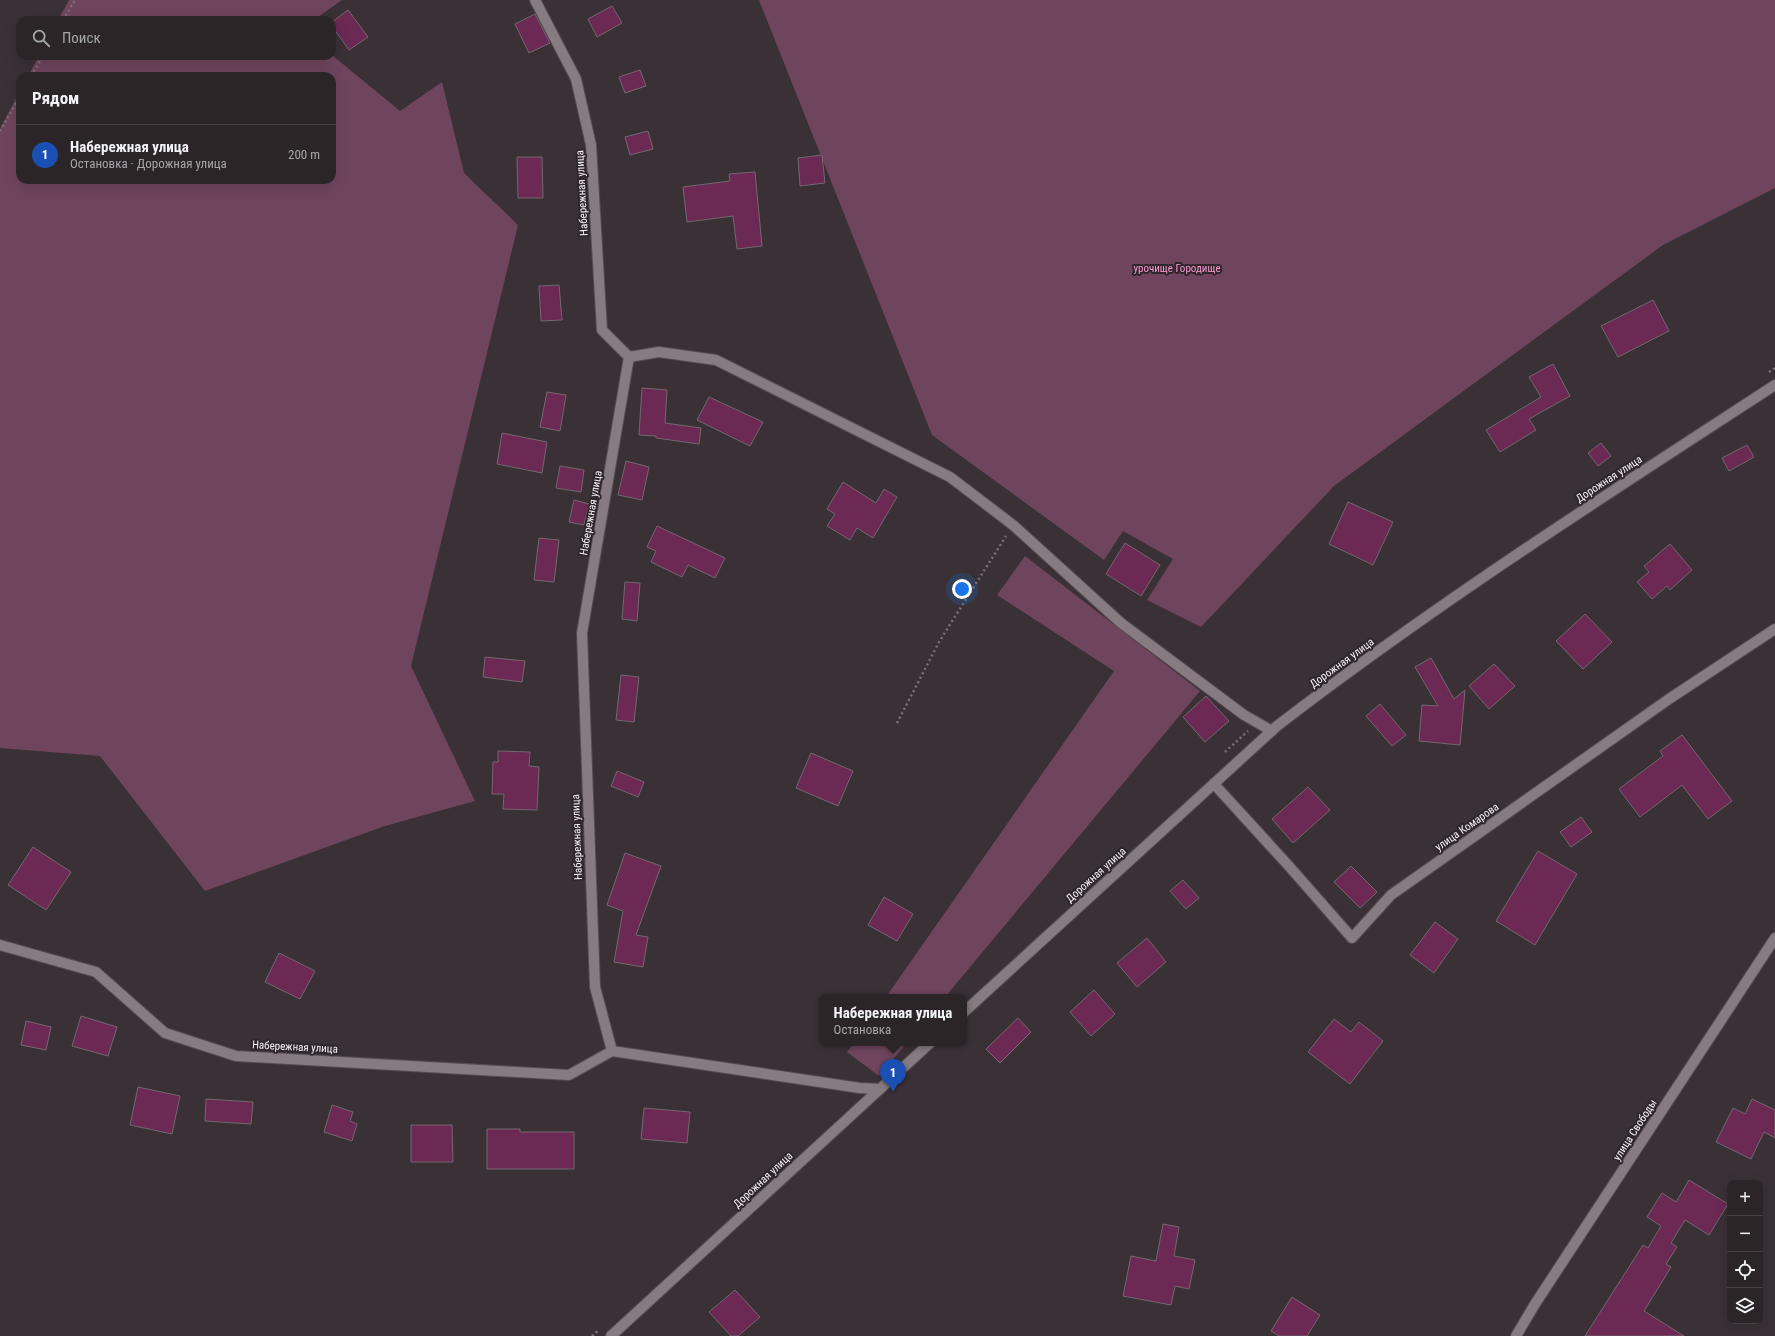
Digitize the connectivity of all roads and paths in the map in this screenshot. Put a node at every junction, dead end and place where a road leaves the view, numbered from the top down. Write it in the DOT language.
graph roads {
  1 [pos="75,0"];
  2 [pos="535,0"];
  3 [pos="65,16"];
  4 [pos="41,60"];
  5 [pos="34,72"];
  6 [pos="16,103"];
  7 [pos="0,131"];
  8 [pos="629,357"];
  9 [pos="1775,385"];
  10 [pos="1013,525"];
  11 [pos="1775,629"];
  12 [pos="897,723"];
  13 [pos="1272,731"];
  14 [pos="1214,784"];
  15 [pos="1775,938"];
  16 [pos="0,945"];
  17 [pos="967,1009"];
  18 [pos="927,1046"];
  19 [pos="612,1051"];
  20 [pos="880,1089"];
  21 [pos="612,1336"];
  22 [pos="1516,1336"];
  1 -- 3 [label="path"];
  2 -- 8 [label="street, Набережная улица"];
  4 -- 5 [label="path"];
  6 -- 7 [label="path"];
  8 -- 10 [label="street"];
  8 -- 19 [label="street, Набережная улица"];
  9 -- 13 [label="street, Дорожная улица"];
  10 -- 12 [label="path"];
  10 -- 13 [label="street"];
  11 -- 14 [label="street, улица Комарова"];
  13 -- 14 [label="street, Дорожная улица"];
  14 -- 17 [label="street, Дорожная улица"];
  15 -- 22 [label="street, улица Свободы"];
  16 -- 19 [label="street, Набережная улица"];
  18 -- 20 [label="street, Дорожная улица"];
  19 -- 20 [label="street"];
  20 -- 21 [label="street, Дорожная улица"];
}
